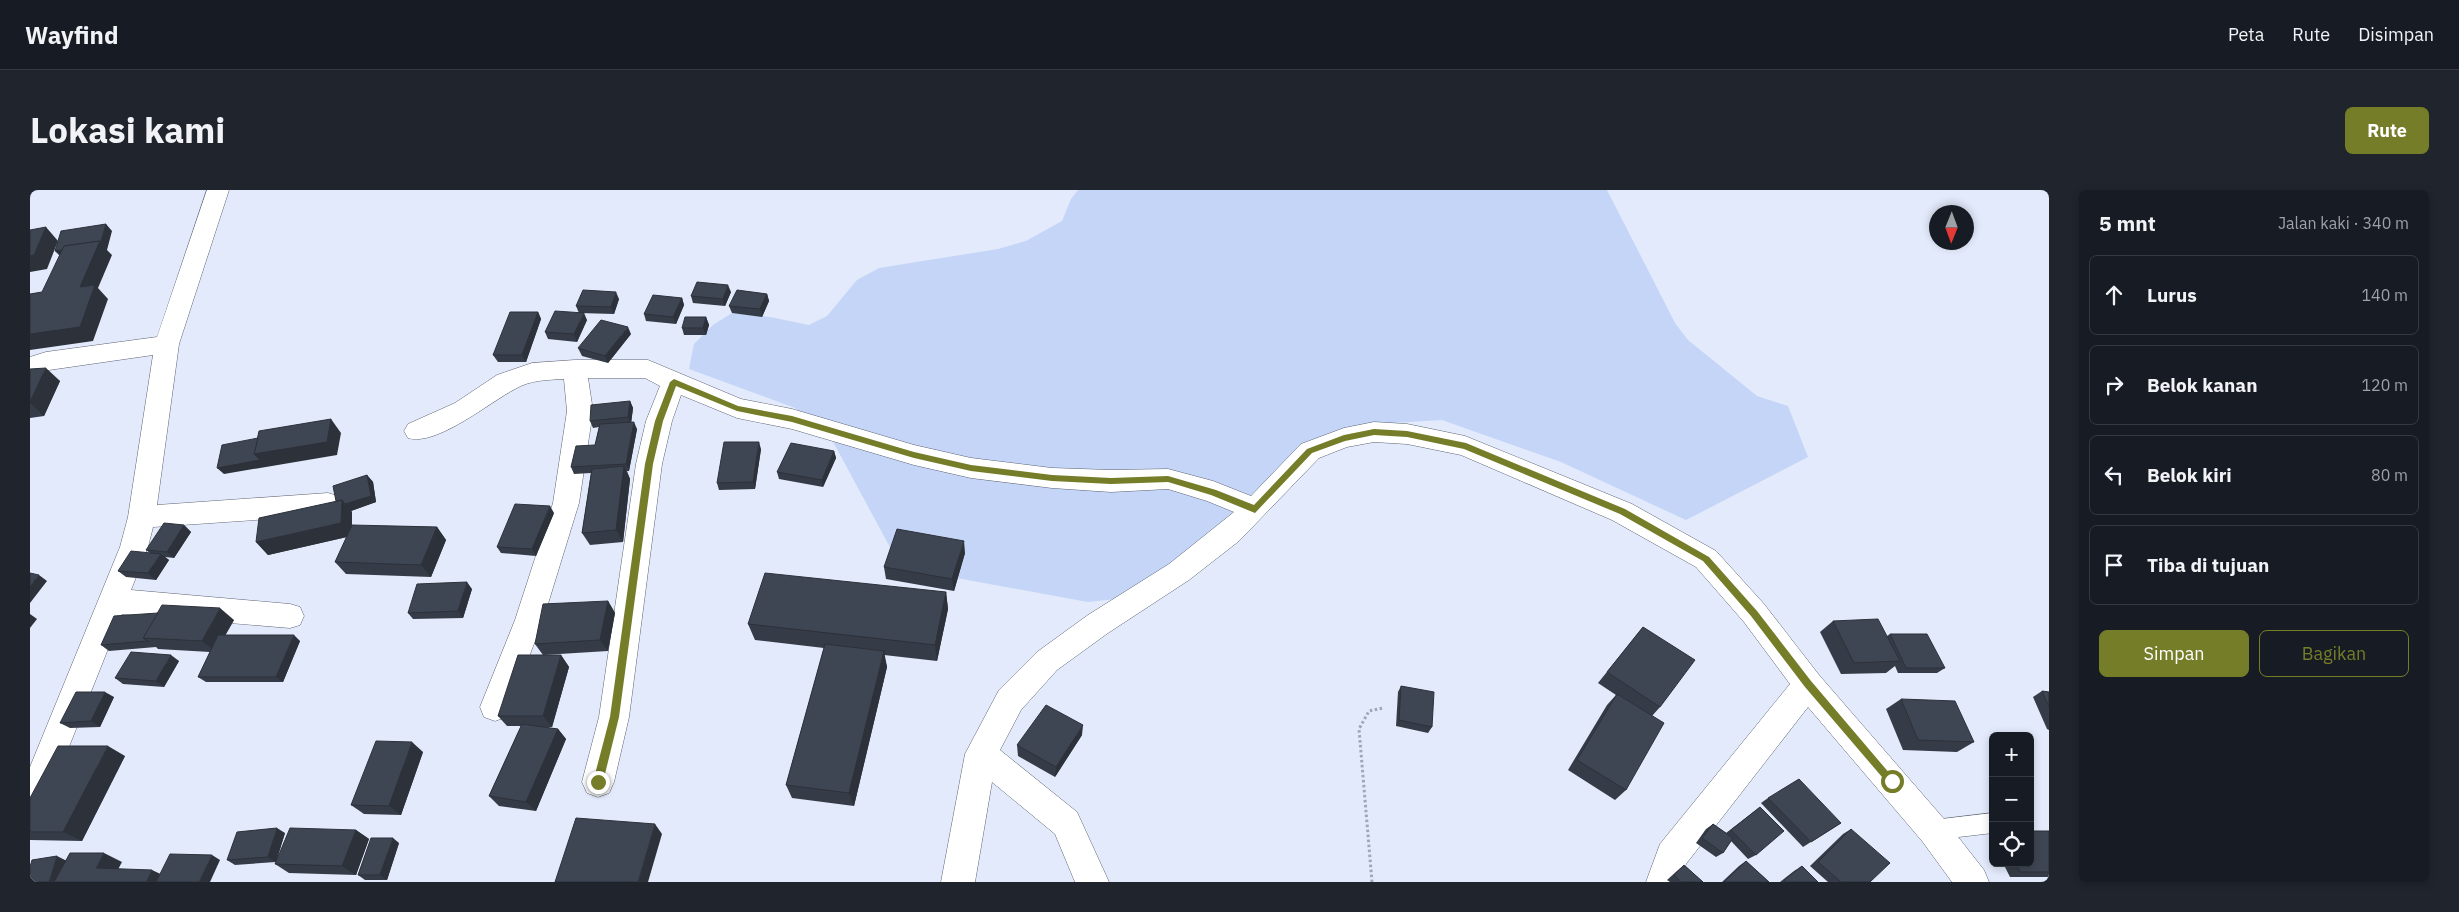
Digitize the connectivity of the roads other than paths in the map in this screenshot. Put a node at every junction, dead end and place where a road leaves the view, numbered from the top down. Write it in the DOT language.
graph roads {
  1 [pos="218,190"];
  2 [pos="167,344"];
  3 [pos="30,367"];
  4 [pos="576,369"];
  5 [pos="674,382"];
  6 [pos="417,431"];
  7 [pos="328,504"];
  8 [pos="1255,509"];
  9 [pos="142,517"];
  10 [pos="112,601"];
  11 [pos="290,616"];
  12 [pos="1808,684"];
  13 [pos="495,707"];
  14 [pos="981,754"];
  15 [pos="598,782"];
  16 [pos="30,806"];
  17 [pos="1989,823"];
  18 [pos="1933,830"];
  19 [pos="958,882"];
  20 [pos="1092,882"];
  21 [pos="1663,882"];
  22 [pos="1972,882"];
  1 -- 2 [label="street"];
  2 -- 3 [label="street"];
  2 -- 9 [label="street"];
  4 -- 5 [label="street"];
  4 -- 6 [label="street"];
  4 -- 13 [label="street"];
  5 -- 8 [label="street"];
  5 -- 15 [label="street"];
  7 -- 9 [label="street"];
  8 -- 12 [label="street"];
  8 -- 14 [label="street"];
  9 -- 10 [label="street"];
  10 -- 11 [label="street"];
  10 -- 16 [label="street"];
  12 -- 18 [label="street"];
  12 -- 21 [label="street"];
  14 -- 19 [label="street"];
  14 -- 20 [label="street"];
  17 -- 18 [label="lane"];
  18 -- 22 [label="street"];
}
